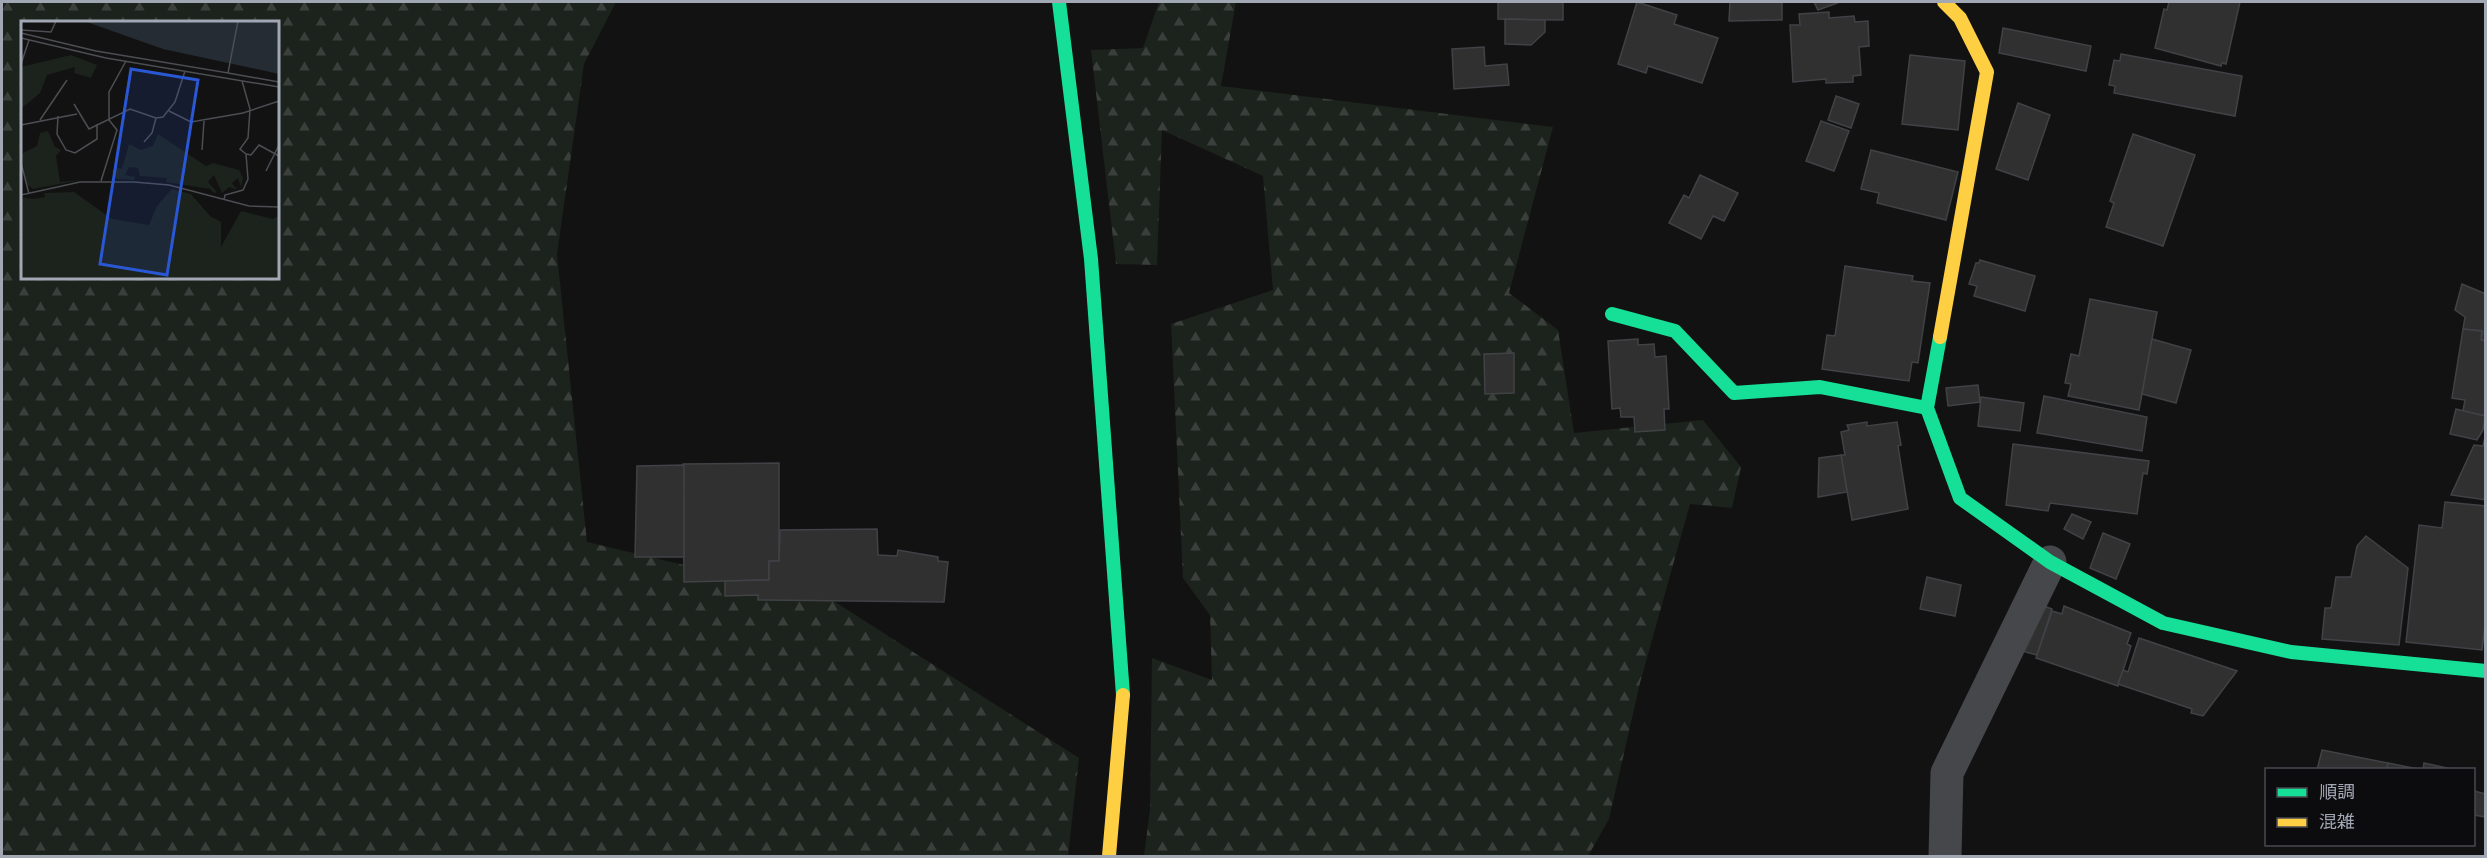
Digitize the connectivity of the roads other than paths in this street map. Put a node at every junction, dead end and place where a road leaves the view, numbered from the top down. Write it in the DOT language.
graph roads {
  1 [pos="1059,2"];
  2 [pos="1944,2"];
  3 [pos="1612,314"];
  4 [pos="1927,408"];
  5 [pos="2050,562"];
  6 [pos="2486,671"];
  7 [pos="1109,856"];
  8 [pos="1945,856"];
  1 -- 7 [label="street"];
  2 -- 4 [label="street"];
  3 -- 4 [label="street"];
  4 -- 5 [label="street"];
  5 -- 6 [label="street"];
  5 -- 8 [label="street"];
}
